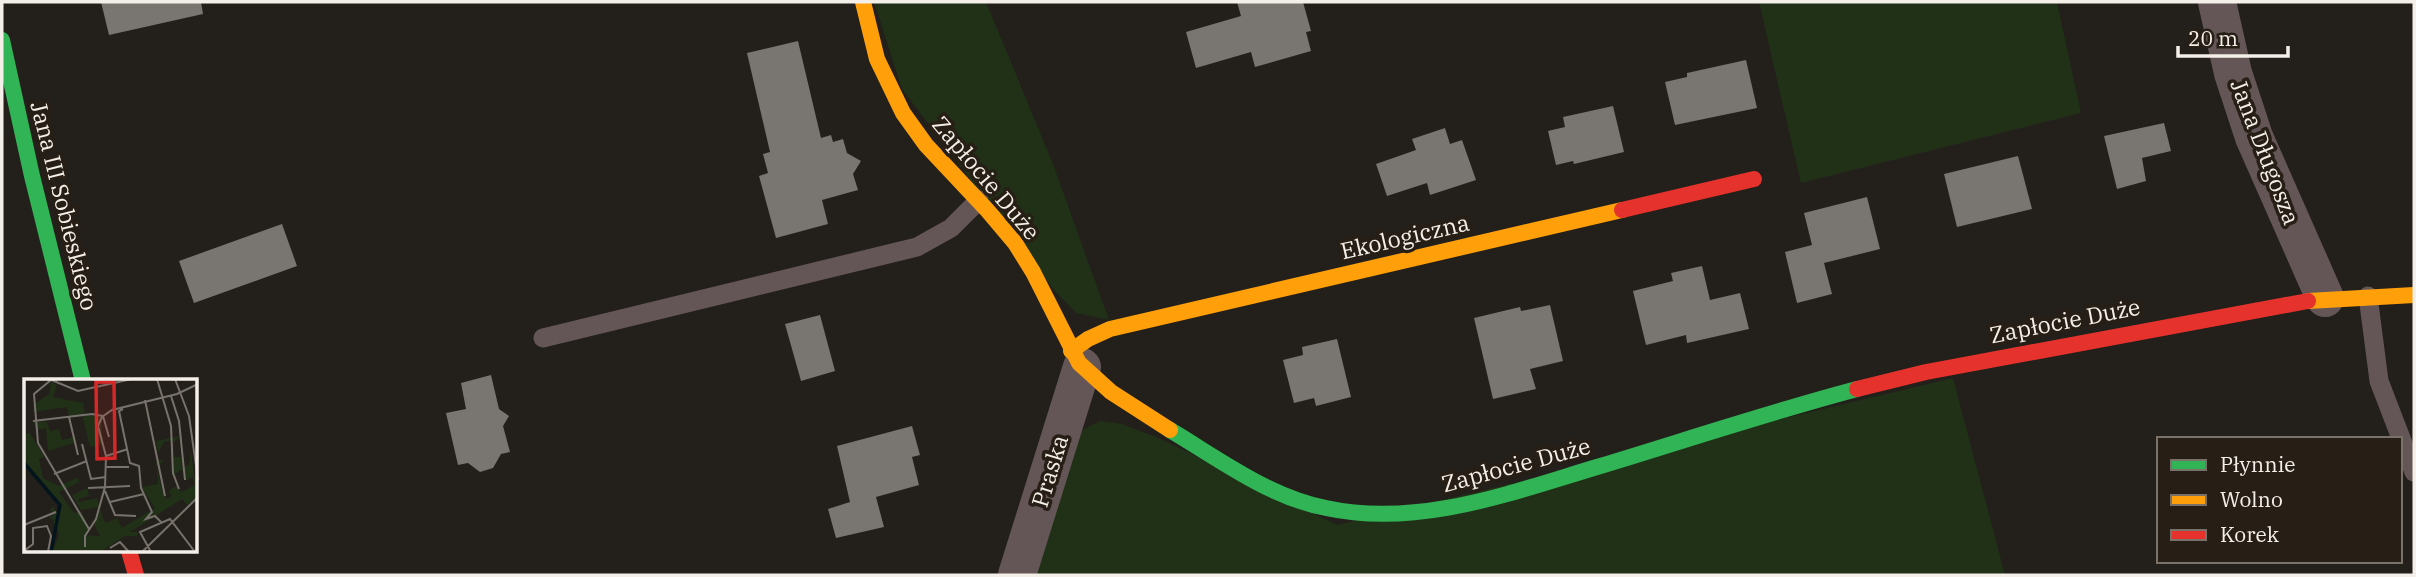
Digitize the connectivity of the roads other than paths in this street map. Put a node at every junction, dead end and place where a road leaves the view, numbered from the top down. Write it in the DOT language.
graph roads {
  1 [pos="863,2"];
  2 [pos="2217,2"];
  3 [pos="2,40"];
  4 [pos="1754,179"];
  5 [pos="979,200"];
  6 [pos="2414,295"];
  7 [pos="2368,296"];
  8 [pos="2325,298"];
  9 [pos="543,338"];
  10 [pos="1076,359"];
  11 [pos="83,379"];
  12 [pos="2401,437"];
  13 [pos="2402,440"];
  14 [pos="2414,471"];
  15 [pos="129,552"];
  16 [pos="136,575"];
  17 [pos="1017,575"];
  1 -- 5 [label="street, Zapłocie Duże"];
  2 -- 8 [label="street, Jana Długosza"];
  3 -- 11 [label="street, Jana III Sobieskiego"];
  4 -- 10 [label="street, Ekologiczna"];
  5 -- 9 [label="lane"];
  5 -- 10 [label="street, Zapłocie Duże"];
  6 -- 7 [label="street, Zapłocie Duże"];
  7 -- 8 [label="street, Zapłocie Duże"];
  7 -- 12 [label="lane"];
  8 -- 10 [label="street, Zapłocie Duże"];
  10 -- 17 [label="street, Praska"];
  13 -- 14 [label="lane"];
  15 -- 16 [label="street"];
}
